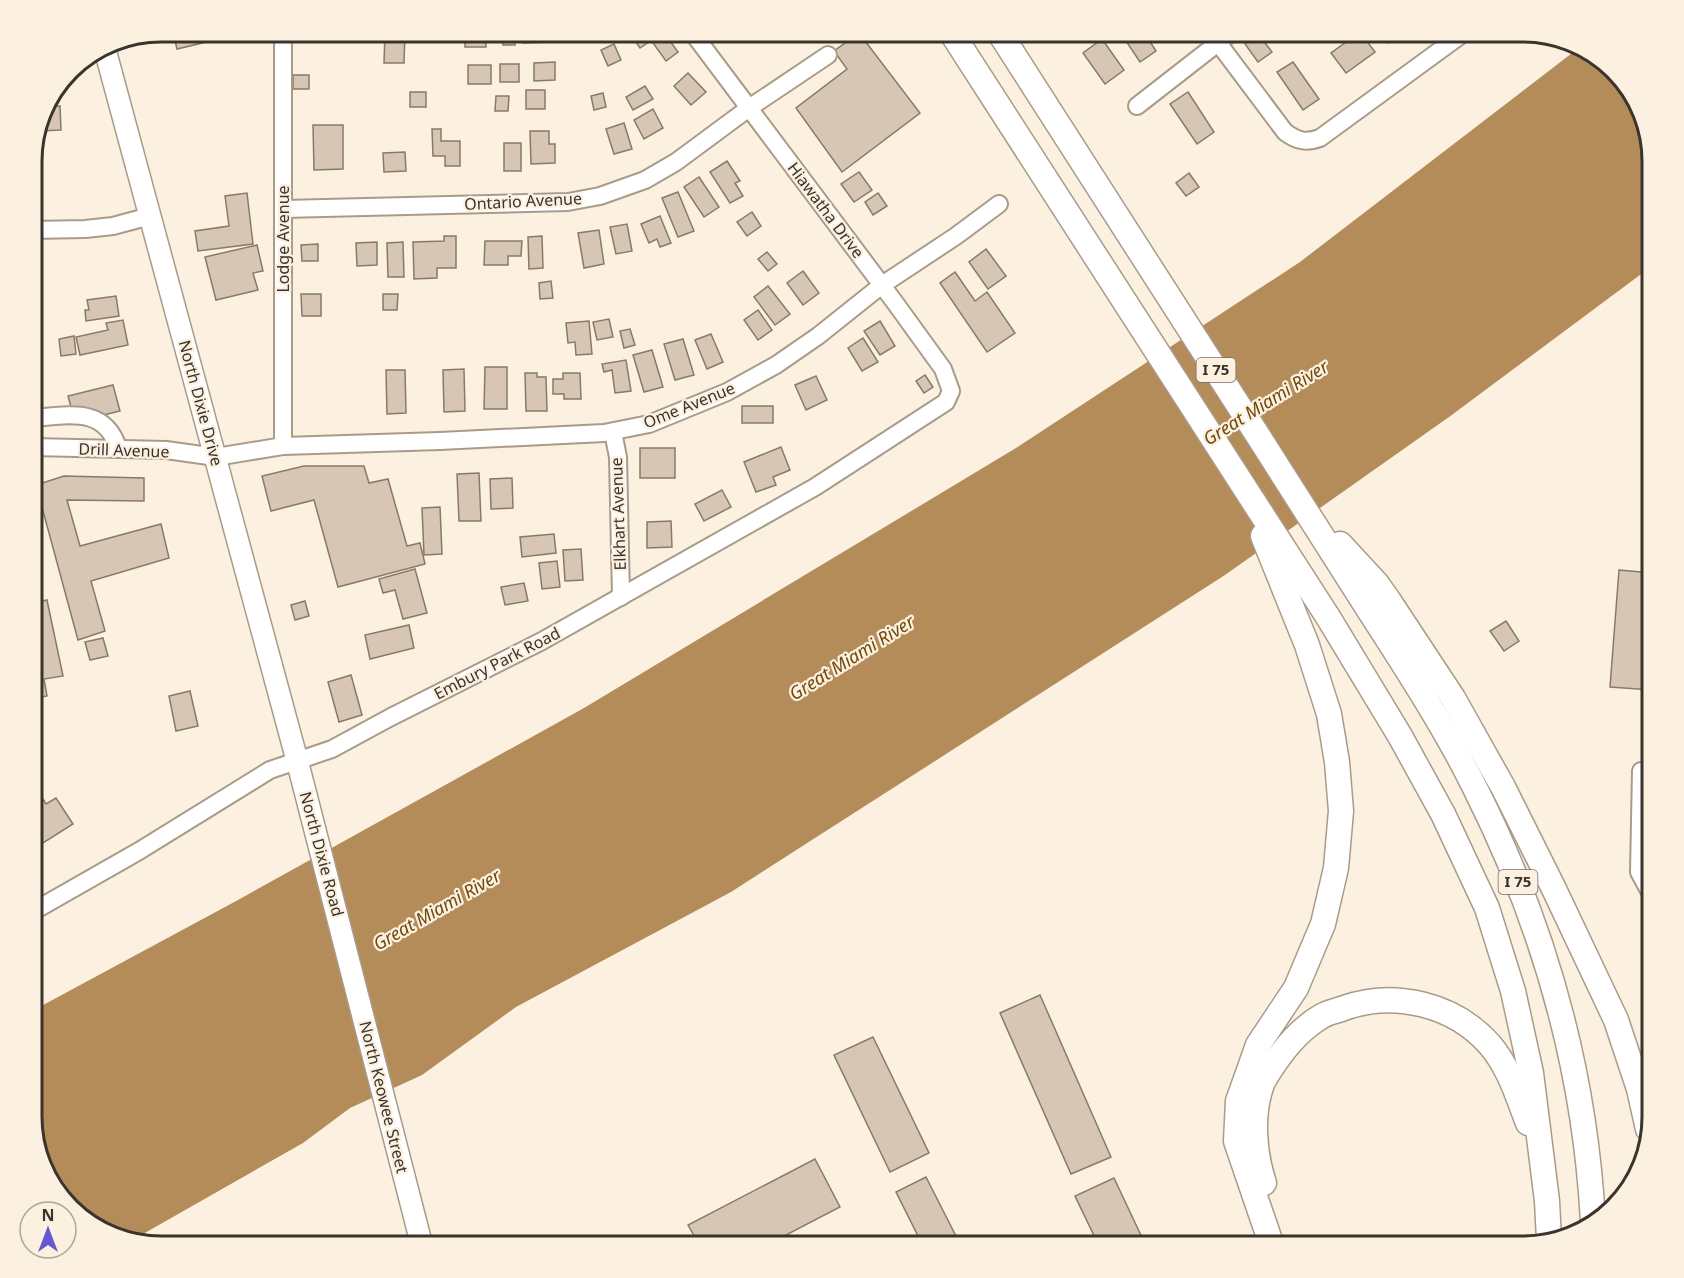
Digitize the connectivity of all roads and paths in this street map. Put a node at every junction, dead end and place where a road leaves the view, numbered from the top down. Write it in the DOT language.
graph roads {
  1 [pos="283,42"];
  2 [pos="700,42"];
  3 [pos="957,42"];
  4 [pos="1005,42"];
  5 [pos="1208,42"];
  6 [pos="1218,42"];
  7 [pos="1451,42"];
  8 [pos="828,55"];
  9 [pos="107,56"];
  10 [pos="1137,106"];
  11 [pos="749,108"];
  12 [pos="999,204"];
  13 [pos="283,209"];
  14 [pos="150,216"];
  15 [pos="42,230"];
  16 [pos="882,285"];
  17 [pos="950,393"];
  18 [pos="42,417"];
  19 [pos="613,432"];
  20 [pos="283,446"];
  21 [pos="42,447"];
  22 [pos="118,448"];
  23 [pos="216,457"];
  24 [pos="1244,486"];
  25 [pos="1369,591"];
  26 [pos="621,597"];
  27 [pos="297,760"];
  28 [pos="1642,771"];
  29 [pos="1642,877"];
  30 [pos="42,906"];
  31 [pos="346,948"];
  32 [pos="1642,1099"];
  33 [pos="1542,1160"];
  34 [pos="1593,1213"];
  35 [pos="1549,1233"];
  36 [pos="420,1236"];
  37 [pos="1269,1236"];
  38 [pos="1284,1236"];
  1 -- 13 [label="street, Lodge Avenue"];
  2 -- 11 [label="street, Hiawatha Drive"];
  3 -- 24 [label="highway, I 75"];
  4 -- 25 [label="highway, I 75"];
  5 -- 10 [label="street"];
  6 -- 7 [label="street"];
  8 -- 11 [label="street, Ontario Avenue"];
  9 -- 14 [label="main road, North Dixie Drive"];
  11 -- 13 [label="street, Ontario Avenue"];
  11 -- 16 [label="street, Hiawatha Drive"];
  12 -- 16 [label="street, Ome Avenue"];
  13 -- 20 [label="street, Lodge Avenue"];
  14 -- 15 [label="street"];
  14 -- 23 [label="main road, North Dixie Drive"];
  16 -- 17 [label="street, Hiawatha Drive"];
  16 -- 19 [label="street, Ome Avenue"];
  17 -- 26 [label="street, Embury Park Road"];
  18 -- 22 [label="street"];
  19 -- 20 [label="street, Ome Avenue"];
  19 -- 26 [label="street, Elkhart Avenue"];
  20 -- 23 [label="street, Ome Avenue"];
  21 -- 22 [label="street, Drill Avenue"];
  22 -- 23 [label="street, Drill Avenue"];
  23 -- 27 [label="main road, North Dixie Drive"];
  24 -- 33 [label="highway, I 75"];
  24 -- 37 [label="highway"];
  25 -- 32 [label="highway"];
  25 -- 34 [label="highway, I 75"];
  26 -- 27 [label="street, Embury Park Road"];
  27 -- 30 [label="street, Embury Park Road"];
  27 -- 31 [label="main road, North Dixie Road"];
  28 -- 29 [label="street"];
  31 -- 36 [label="main road, North Keowee Street"];
  33 -- 35 [label="highway, I 75"];
  33 -- 38 [label="highway"];
}
